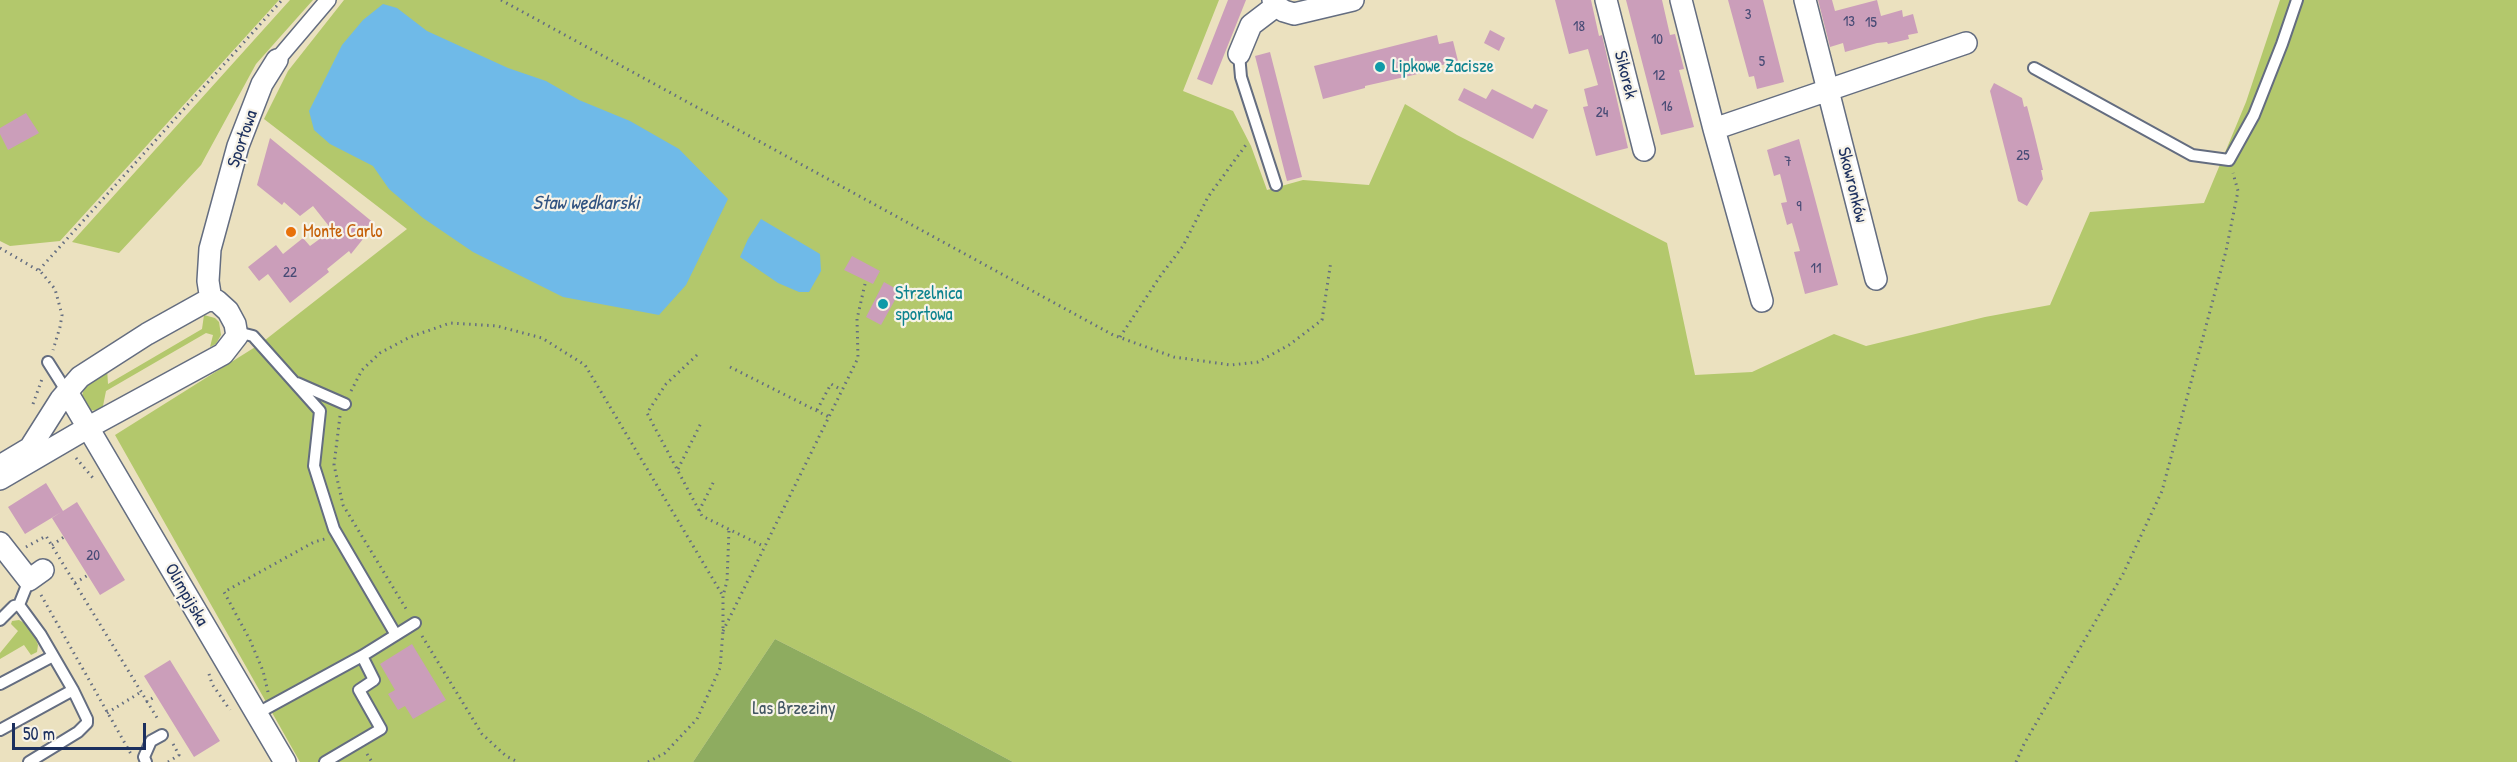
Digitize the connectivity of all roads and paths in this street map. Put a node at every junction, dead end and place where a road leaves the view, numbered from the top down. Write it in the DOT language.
graph roads {
  1 [pos="282,0"];
  2 [pos="328,0"];
  3 [pos="501,0"];
  4 [pos="1353,0"];
  5 [pos="1606,0"];
  6 [pos="1681,0"];
  7 [pos="1805,0"];
  8 [pos="2297,0"];
  9 [pos="1275,3"];
  10 [pos="1966,43"];
  11 [pos="1239,54"];
  12 [pos="277,60"];
  13 [pos="2034,68"];
  14 [pos="1828,92"];
  15 [pos="1258,129"];
  16 [pos="1714,129"];
  17 [pos="1644,150"];
  18 [pos="2229,160"];
  19 [pos="1276,185"];
  20 [pos="0,248"];
  21 [pos="1331,261"];
  22 [pos="39,270"];
  23 [pos="1876,279"];
  24 [pos="865,284"];
  25 [pos="211,300"];
  26 [pos="1762,302"];
  27 [pos="237,332"];
  28 [pos="1120,338"];
  29 [pos="697,355"];
  30 [pos="48,362"];
  31 [pos="730,367"];
  32 [pos="294,382"];
  33 [pos="842,390"];
  34 [pos="68,392"];
  35 [pos="345,404"];
  36 [pos="818,410"];
  37 [pos="33,411"];
  38 [pos="829,417"];
  39 [pos="702,421"];
  40 [pos="89,427"];
  41 [pos="0,466"];
  42 [pos="678,469"];
  43 [pos="0,479"];
  44 [pos="716,479"];
  45 [pos="699,511"];
  46 [pos="729,530"];
  47 [pos="338,536"];
  48 [pos="64,537"];
  49 [pos="52,545"];
  50 [pos="9,547"];
  51 [pos="765,547"];
  52 [pos="36,575"];
  53 [pos="88,575"];
  54 [pos="75,583"];
  55 [pos="723,596"];
  56 [pos="20,604"];
  57 [pos="0,620"];
  58 [pos="415,623"];
  59 [pos="723,631"];
  60 [pos="396,635"];
  61 [pos="52,656"];
  62 [pos="362,656"];
  63 [pos="0,684"];
  64 [pos="74,690"];
  65 [pos="141,692"];
  66 [pos="156,696"];
  67 [pos="146,702"];
  68 [pos="265,709"];
  69 [pos="107,713"];
  70 [pos="0,730"];
  71 [pos="164,732"];
  72 [pos="277,759"];
  73 [pos="29,762"];
  74 [pos="136,762"];
  75 [pos="146,762"];
  76 [pos="168,762"];
  77 [pos="325,762"];
  78 [pos="518,762"];
  79 [pos="648,762"];
  80 [pos="2016,762"];
  1 -- 22 [label="path"];
  2 -- 12 [label="street, Sportowa"];
  3 -- 28 [label="path"];
  4 -- 9 [label="street"];
  5 -- 17 [label="street, Sikorek"];
  6 -- 16 [label="street"];
  7 -- 14 [label="street, Skowronków"];
  8 -- 18 [label="lane"];
  9 -- 11 [label="street"];
  10 -- 14 [label="street"];
  11 -- 15 [label="lane"];
  12 -- 25 [label="street, Sportowa"];
  13 -- 18 [label="lane"];
  14 -- 16 [label="street"];
  14 -- 23 [label="street, Skowronków"];
  15 -- 19 [label="lane"];
  15 -- 28 [label="path"];
  16 -- 26 [label="street"];
  18 -- 80 [label="path"];
  20 -- 22 [label="path"];
  21 -- 28 [label="path"];
  22 -- 30 [label="path"];
  24 -- 33 [label="path"];
  25 -- 27 [label="street"];
  25 -- 34 [label="street"];
  27 -- 32 [label="lane"];
  27 -- 40 [label="street"];
  29 -- 42 [label="path"];
  30 -- 34 [label="lane"];
  30 -- 37 [label="path"];
  31 -- 36 [label="path"];
  32 -- 35 [label="lane"];
  32 -- 47 [label="lane"];
  33 -- 36 [label="path"];
  33 -- 38 [label="path"];
  34 -- 40 [label="street, Olimpijska"];
  34 -- 41 [label="street"];
  35 -- 55 [label="path"];
  35 -- 58 [label="path"];
  36 -- 38 [label="path"];
  38 -- 51 [label="path"];
  39 -- 42 [label="path"];
  40 -- 43 [label="street"];
  40 -- 68 [label="street, Olimpijska"];
  42 -- 45 [label="path"];
  44 -- 45 [label="path"];
  45 -- 46 [label="path"];
  46 -- 51 [label="path"];
  46 -- 55 [label="path"];
  47 -- 60 [label="lane"];
  47 -- 68 [label="path"];
  48 -- 49 [label="path"];
  49 -- 50 [label="path"];
  49 -- 54 [label="path"];
  50 -- 52 [label="street"];
  51 -- 59 [label="path"];
  52 -- 56 [label="lane"];
  52 -- 69 [label="path"];
  53 -- 54 [label="path"];
  54 -- 65 [label="path"];
  55 -- 59 [label="path"];
  56 -- 57 [label="lane"];
  56 -- 61 [label="lane"];
  58 -- 60 [label="lane"];
  58 -- 78 [label="path"];
  59 -- 79 [label="path"];
  60 -- 62 [label="lane"];
  61 -- 63 [label="lane"];
  61 -- 64 [label="lane"];
  62 -- 68 [label="lane"];
  62 -- 77 [label="lane"];
  64 -- 70 [label="lane"];
  64 -- 73 [label="lane"];
  65 -- 67 [label="path"];
  65 -- 69 [label="path"];
  66 -- 67 [label="path"];
  67 -- 71 [label="path"];
  68 -- 72 [label="street, Olimpijska"];
  69 -- 74 [label="path"];
  71 -- 75 [label="lane"];
  71 -- 76 [label="path"];
}
